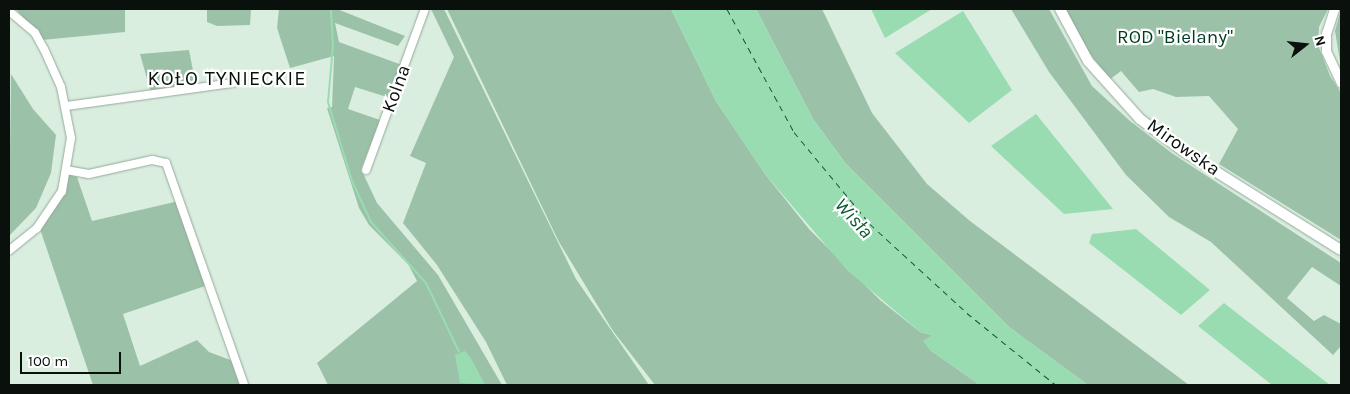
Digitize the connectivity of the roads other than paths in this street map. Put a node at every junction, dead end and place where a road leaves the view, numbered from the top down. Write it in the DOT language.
graph roads {
  1 [pos="425,9"];
  2 [pos="1060,9"];
  3 [pos="1334,9"];
  4 [pos="9,10"];
  5 [pos="1341,82"];
  6 [pos="233,83"];
  7 [pos="67,106"];
  8 [pos="66,170"];
  9 [pos="366,170"];
  10 [pos="1341,250"];
  11 [pos="9,251"];
  12 [pos="244,385"];
  1 -- 9 [label="street, Kolna"];
  2 -- 10 [label="main road, Mirowska"];
  3 -- 5 [label="street"];
  4 -- 7 [label="street"];
  6 -- 7 [label="street"];
  7 -- 8 [label="street"];
  8 -- 11 [label="street"];
  8 -- 12 [label="street"];
}
